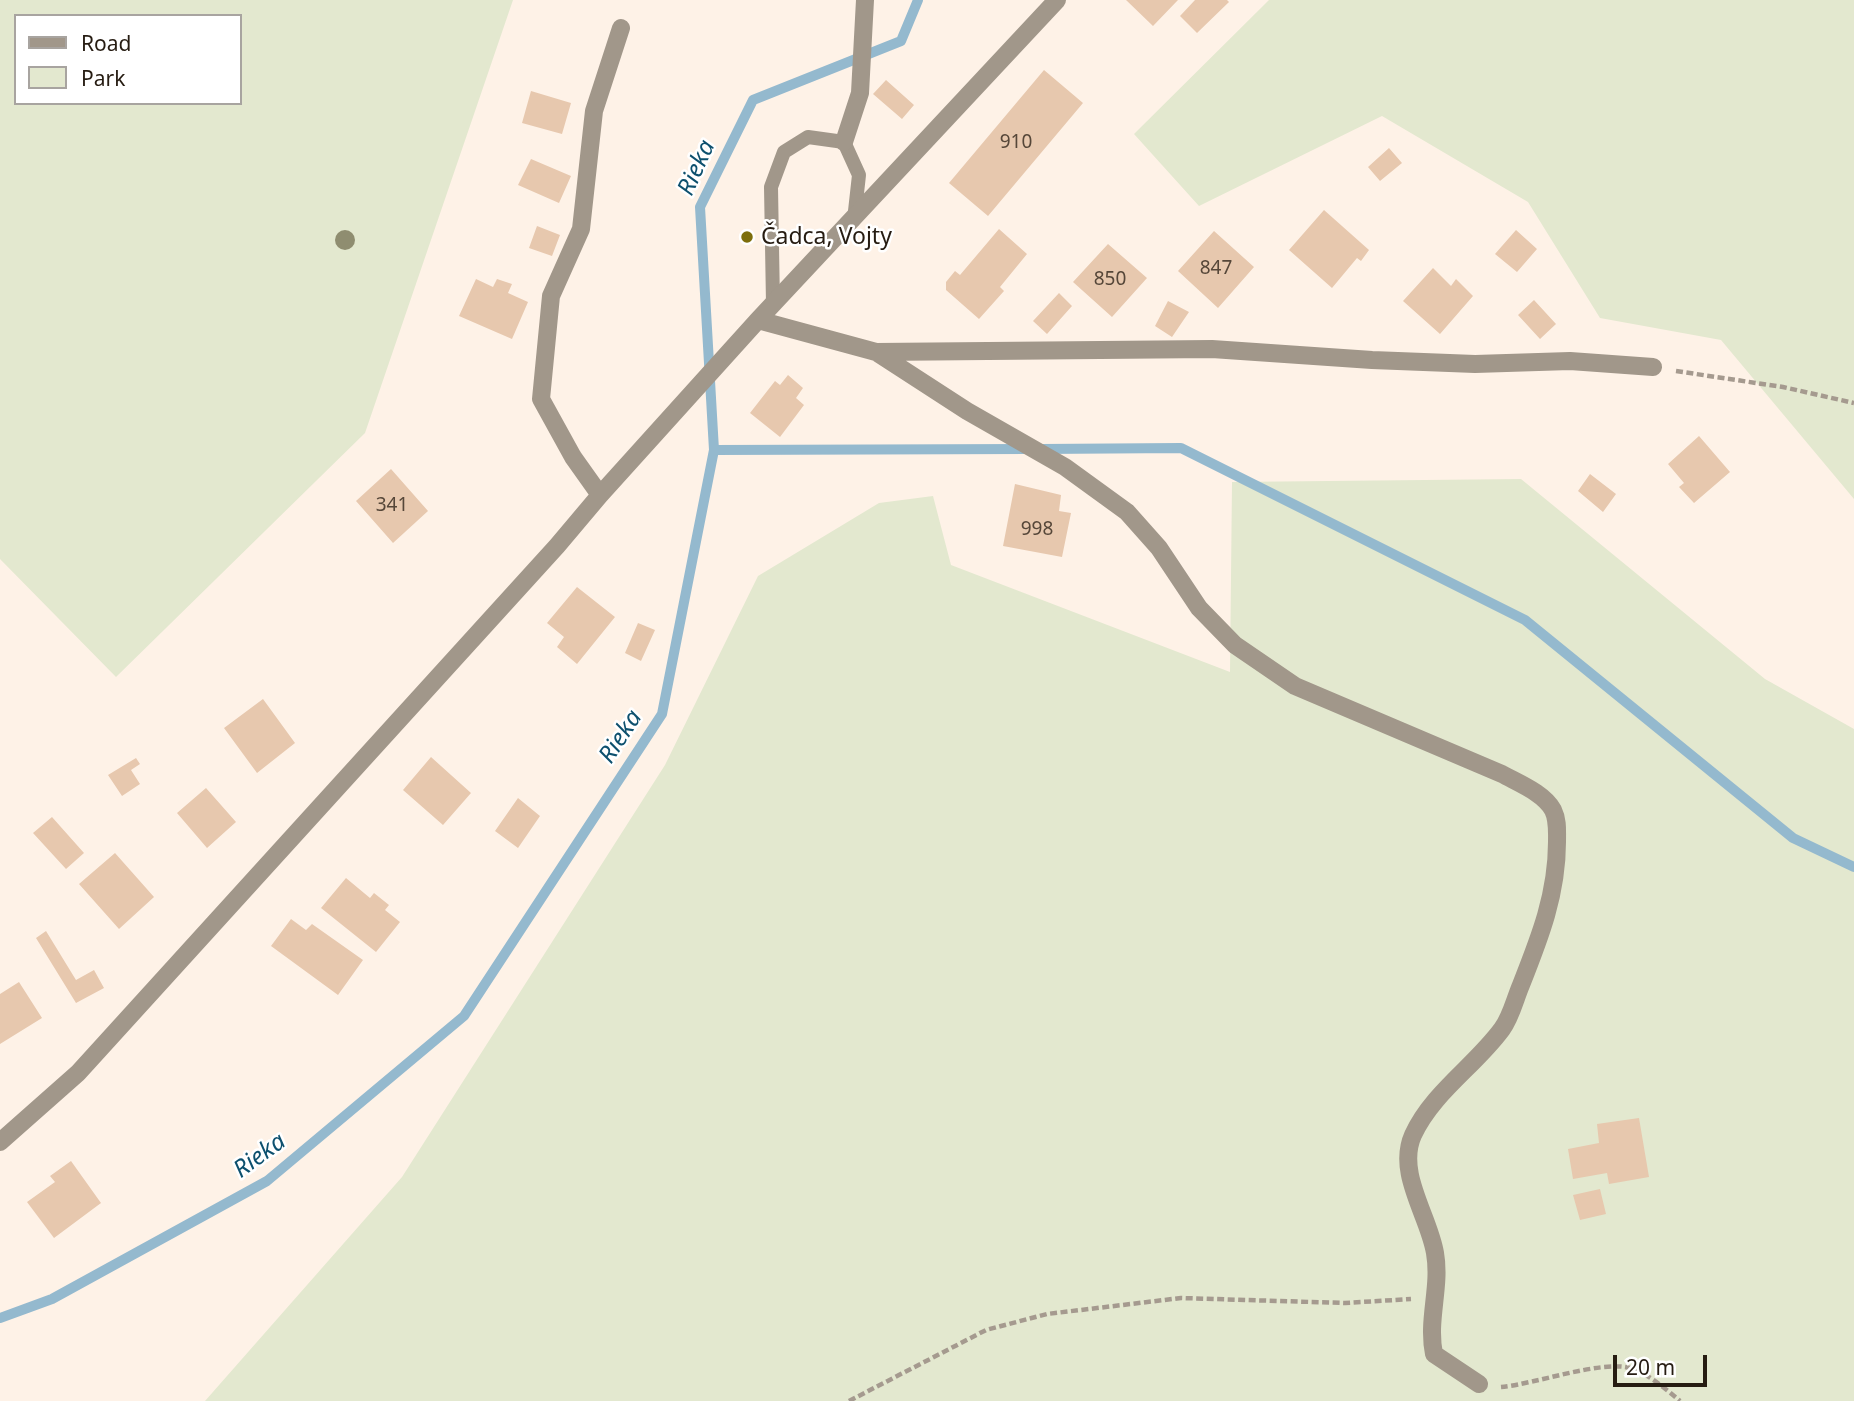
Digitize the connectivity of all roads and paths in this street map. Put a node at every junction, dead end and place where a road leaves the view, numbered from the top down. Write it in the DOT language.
graph roads {
  1 [pos="865,0"];
  2 [pos="1057,0"];
  3 [pos="621,28"];
  4 [pos="844,142"];
  5 [pos="854,219"];
  6 [pos="773,304"];
  7 [pos="758,320"];
  8 [pos="876,352"];
  9 [pos="1653,367"];
  10 [pos="1854,403"];
  11 [pos="600,495"];
  12 [pos="0,1142"];
  13 [pos="1437,1282"];
  14 [pos="1479,1384"];
  15 [pos="849,1401"];
  16 [pos="1680,1401"];
  1 -- 4 [label="street"];
  2 -- 5 [label="street"];
  3 -- 11 [label="street"];
  4 -- 5 [label="lane"];
  4 -- 6 [label="lane"];
  5 -- 6 [label="street"];
  6 -- 7 [label="street"];
  7 -- 8 [label="street"];
  7 -- 11 [label="street"];
  8 -- 9 [label="street"];
  8 -- 13 [label="street"];
  9 -- 10 [label="path"];
  11 -- 12 [label="street"];
  13 -- 14 [label="street"];
  13 -- 15 [label="path"];
  14 -- 16 [label="path"];
}
